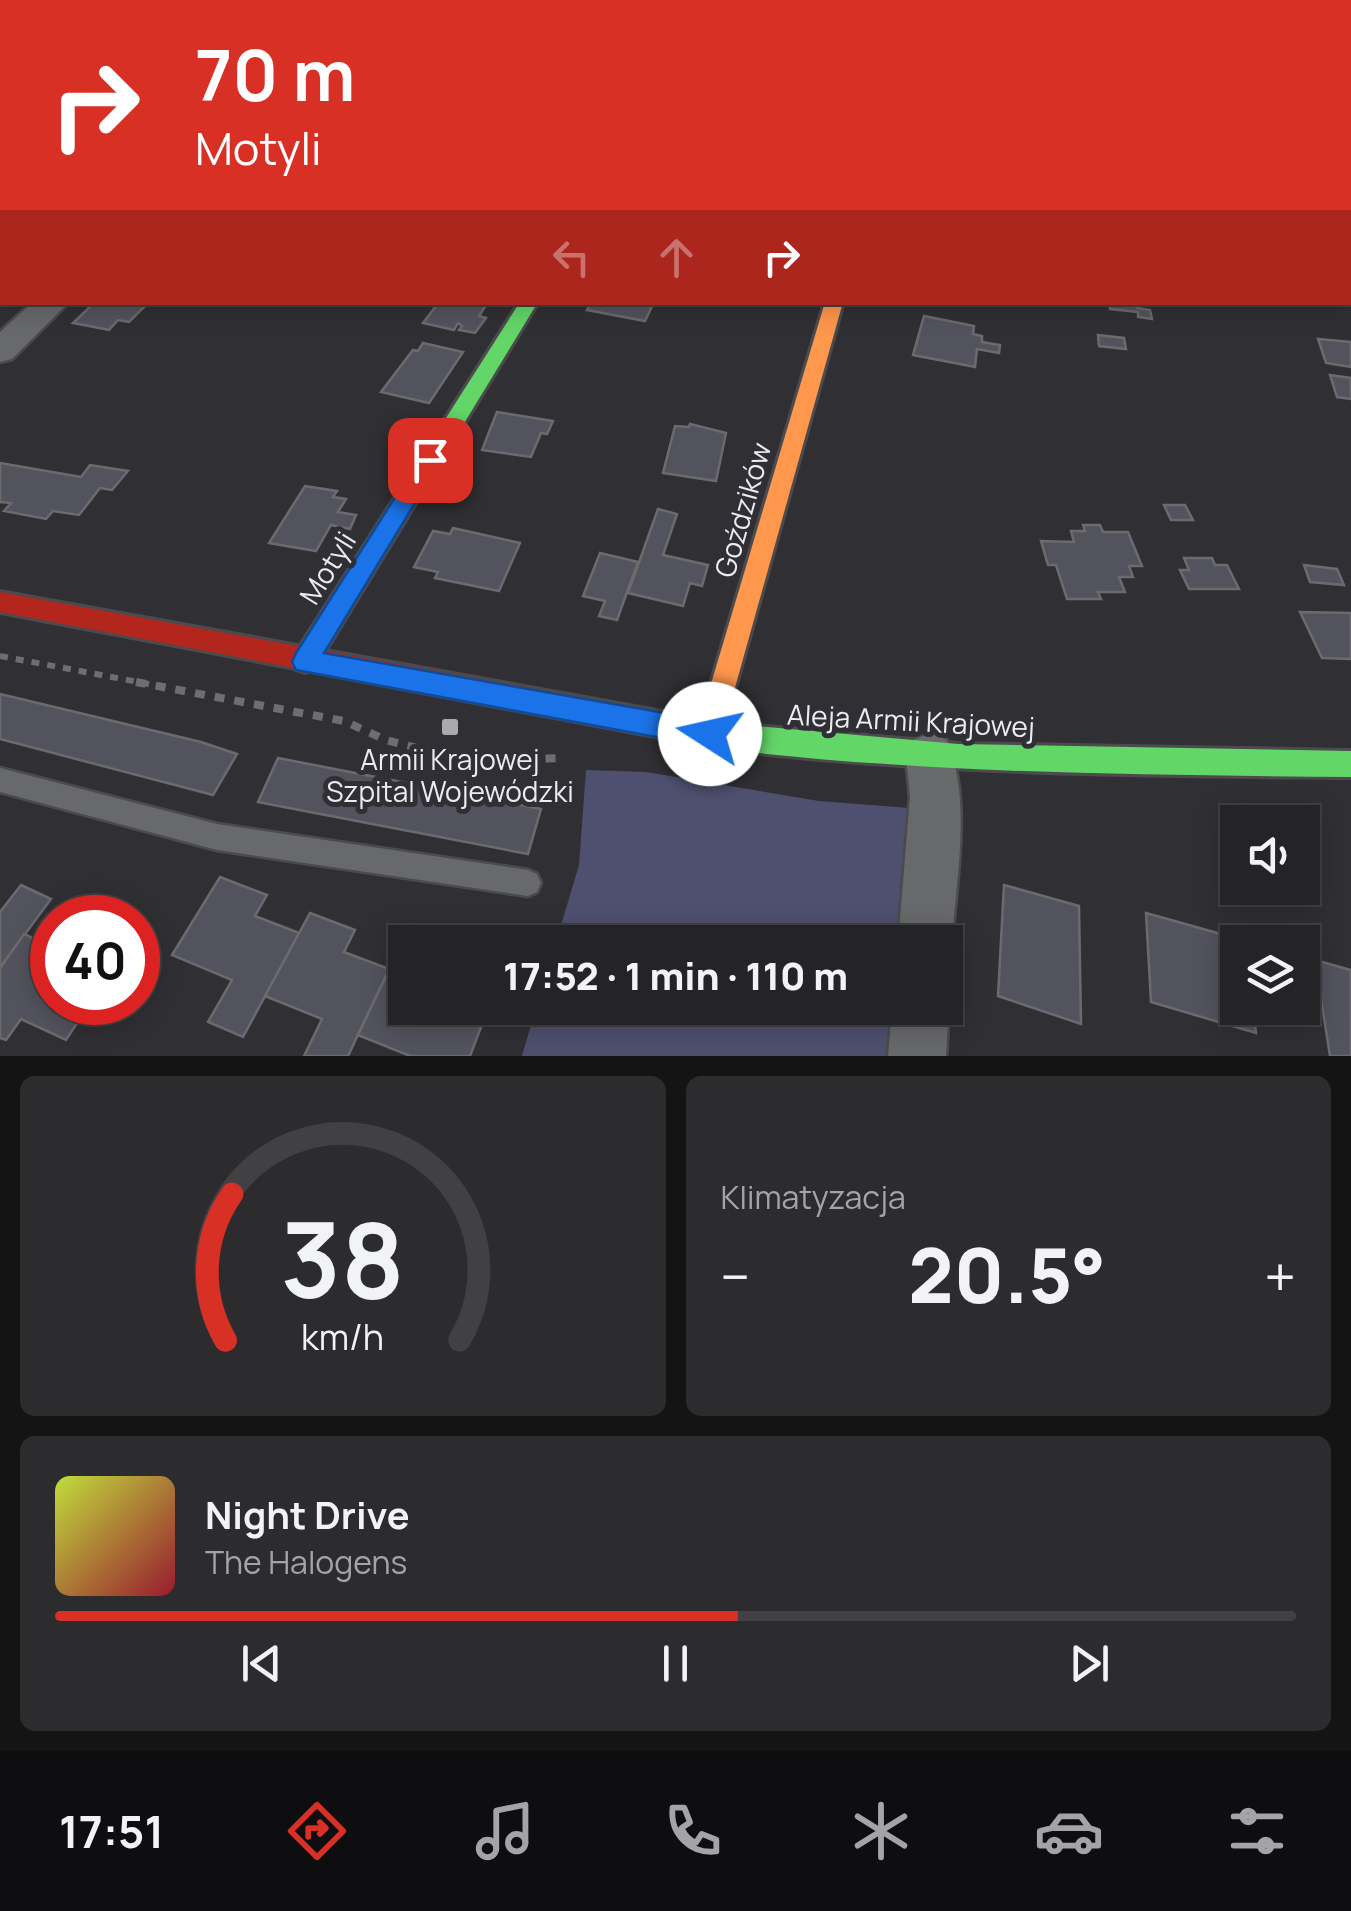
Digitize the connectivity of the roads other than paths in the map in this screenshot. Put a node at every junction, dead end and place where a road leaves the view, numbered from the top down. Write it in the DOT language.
graph roads {
  1 [pos="50,305"];
  2 [pos="527,305"];
  3 [pos="833,305"];
  4 [pos="0,351"];
  5 [pos="0,602"];
  6 [pos="26,606"];
  7 [pos="0,616"];
  8 [pos="305,662"];
  9 [pos="710,734"];
  10 [pos="930,757"];
  11 [pos="1351,764"];
  12 [pos="0,780"];
  13 [pos="528,883"];
  14 [pos="926,925"];
  15 [pos="919,1025"];
  16 [pos="917,1056"];
  1 -- 4 [label="street"];
  2 -- 8 [label="street, Motyli"];
  3 -- 9 [label="street, Goździków"];
  5 -- 6 [label="street, Aleja Armii Krajowej"];
  6 -- 7 [label="street"];
  6 -- 8 [label="street, Aleja Armii Krajowej"];
  8 -- 9 [label="street, Aleja Armii Krajowej"];
  9 -- 10 [label="street, Aleja Armii Krajowej"];
  10 -- 11 [label="street, Aleja Armii Krajowej"];
  10 -- 14 [label="street"];
  12 -- 13 [label="lane"];
  15 -- 16 [label="street"];
}
